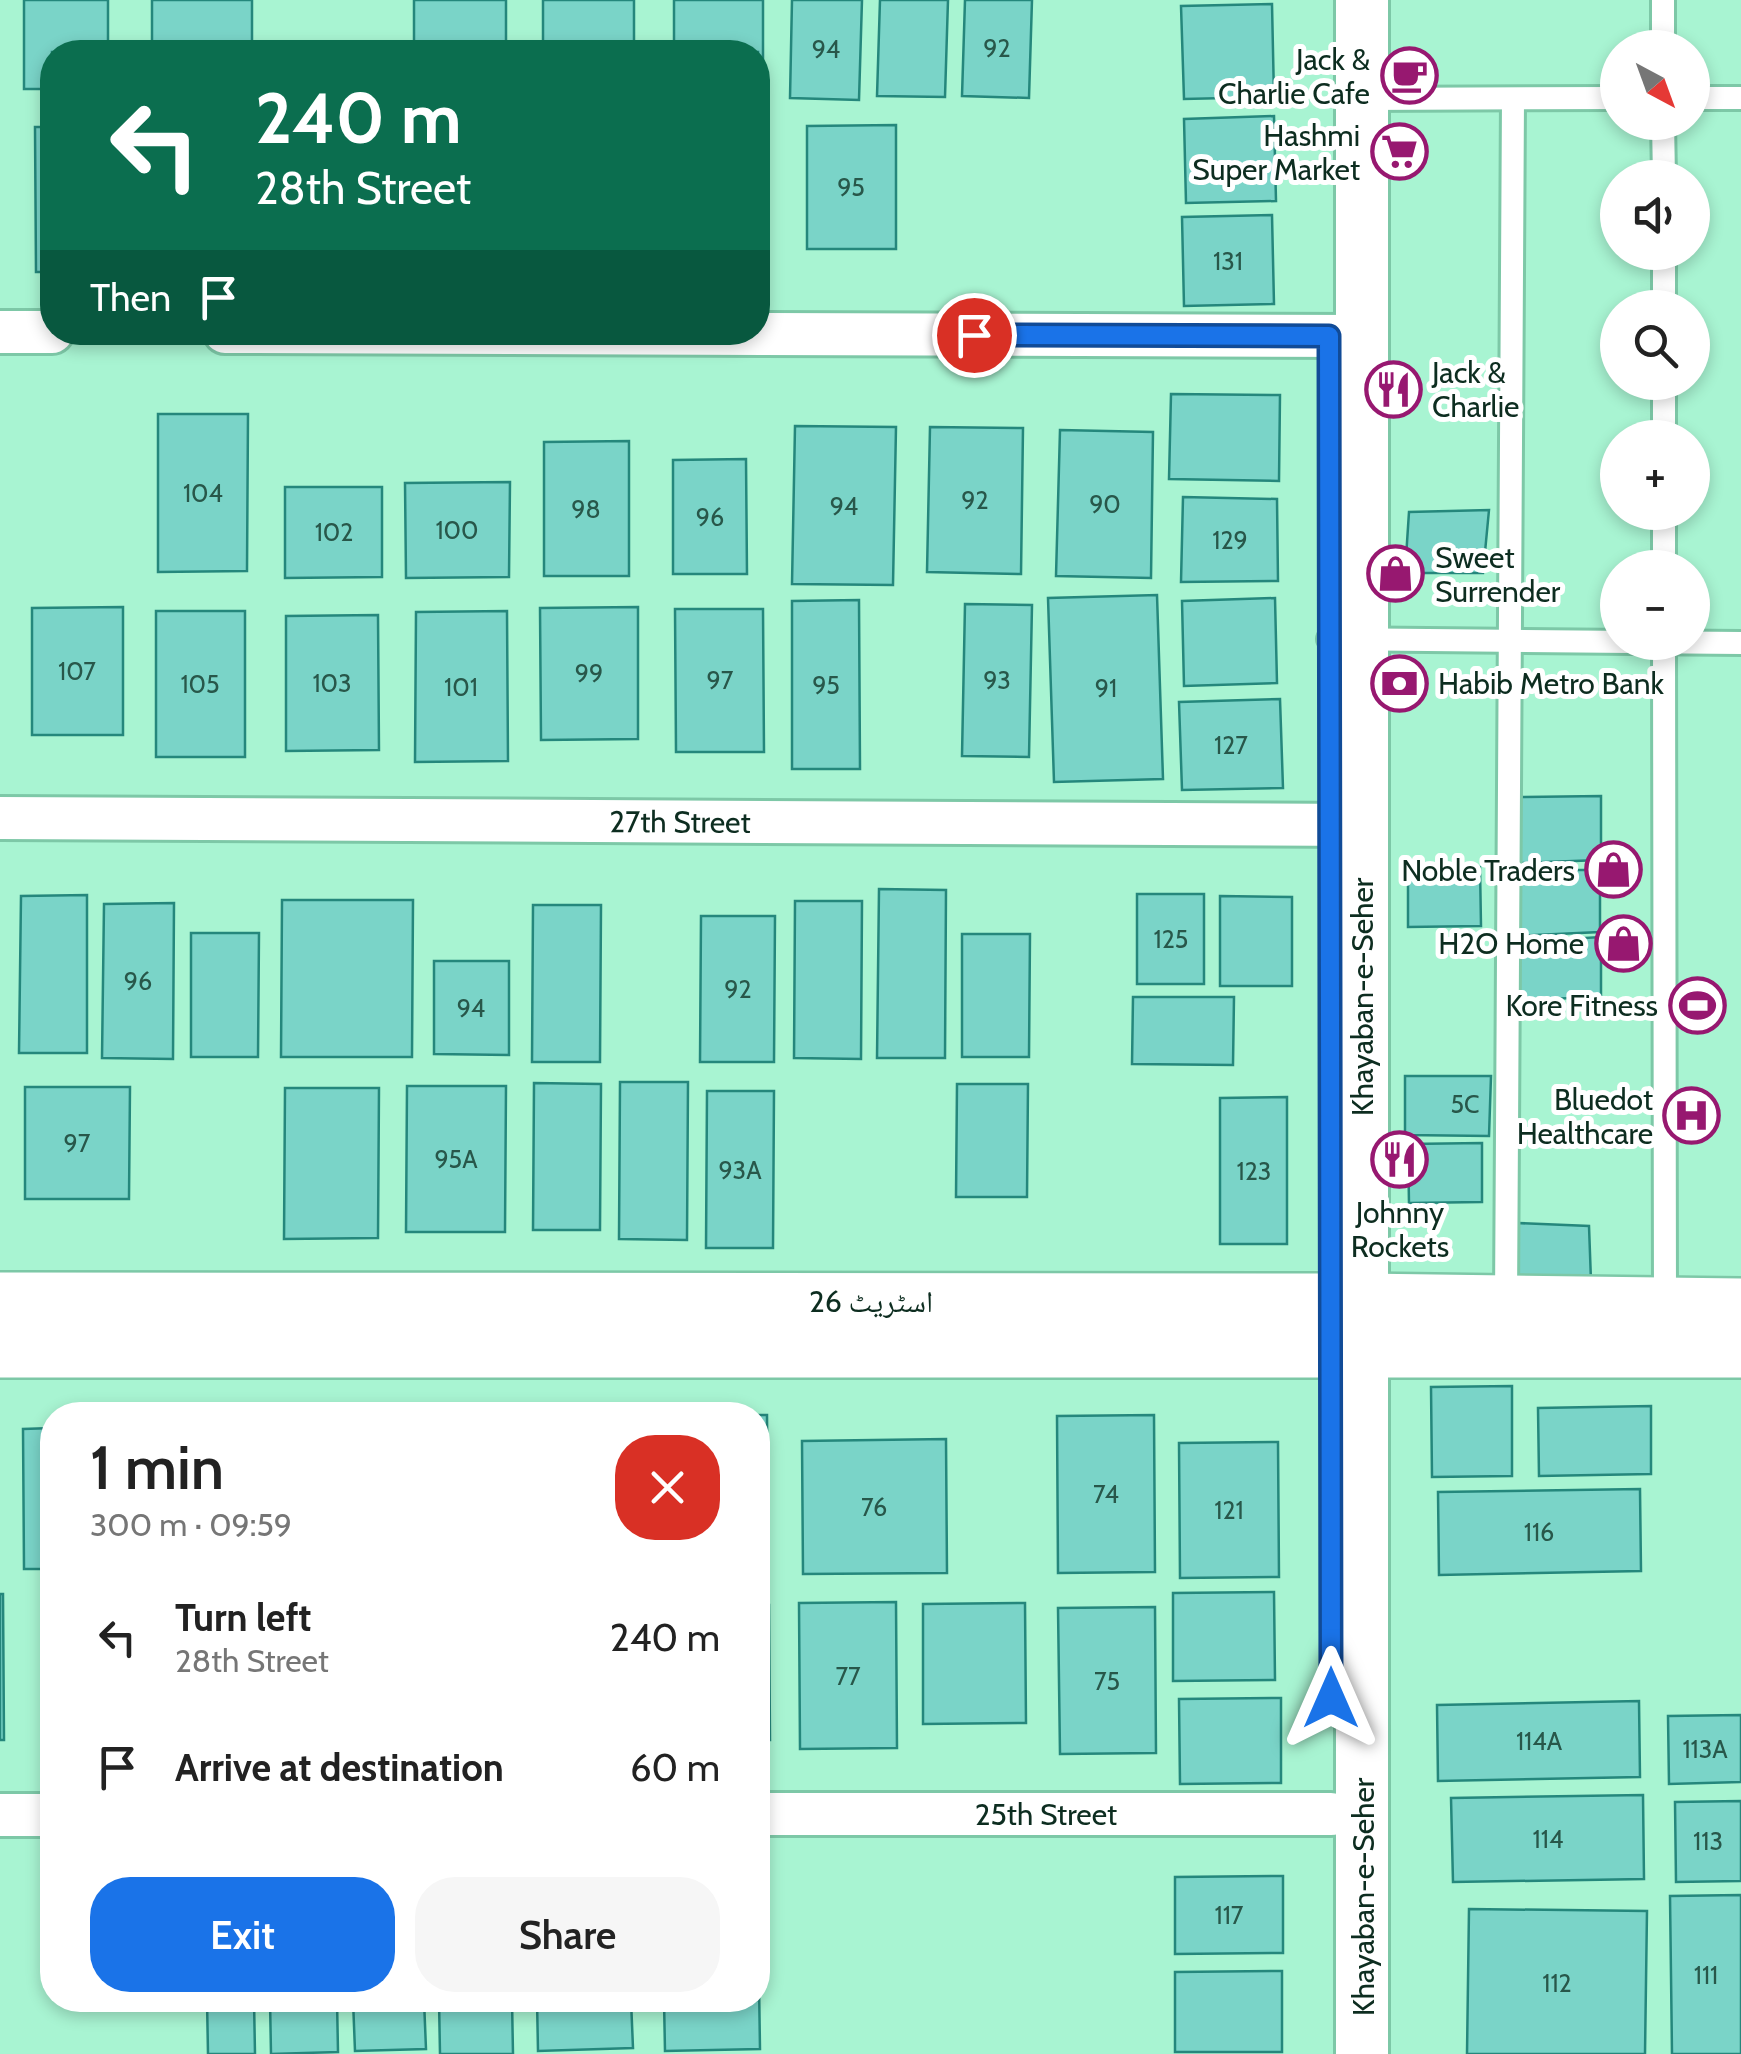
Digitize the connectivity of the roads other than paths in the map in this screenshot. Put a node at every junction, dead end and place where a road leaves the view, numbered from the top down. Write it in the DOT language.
graph roads {
  1 [pos="1328,0"];
  2 [pos="1362,0"];
  3 [pos="1664,0"];
  4 [pos="1664,30"];
  5 [pos="1600,98"];
  6 [pos="1710,98"];
  7 [pos="1741,98"];
  8 [pos="1513,99"];
  9 [pos="1362,100"];
  10 [pos="0,332"];
  11 [pos="40,332"];
  12 [pos="770,334"];
  13 [pos="1346,336"];
  14 [pos="1346,640"];
  15 [pos="1510,641"];
  16 [pos="1600,642"];
  17 [pos="1710,643"];
  18 [pos="1741,643"];
  19 [pos="1664,660"];
  20 [pos="0,818"];
  21 [pos="1346,824"];
  22 [pos="0,1300"];
  23 [pos="1506,1303"];
  24 [pos="1741,1306"];
  25 [pos="1347,1326"];
  26 [pos="1666,1327"];
  27 [pos="0,1350"];
  28 [pos="1741,1350"];
  29 [pos="770,1814"];
  30 [pos="1331,1814"];
  31 [pos="0,1815"];
  32 [pos="40,1815"];
  33 [pos="1332,2054"];
  34 [pos="1362,2054"];
  1 -- 13 [label="street, Khayaban-e-Seher"];
  2 -- 9 [label="street, Khayaban-e-Seher"];
  3 -- 4 [label="lane"];
  5 -- 8 [label="lane"];
  6 -- 7 [label="lane"];
  8 -- 9 [label="lane"];
  8 -- 15 [label="lane"];
  9 -- 13 [label="street, Khayaban-e-Seher"];
  10 -- 11 [label="street"];
  12 -- 13 [label="street"];
  13 -- 14 [label="street, Khayaban-e-Seher"];
  14 -- 15 [label="lane"];
  14 -- 21 [label="street, Khayaban-e-Seher"];
  15 -- 16 [label="lane"];
  15 -- 23 [label="lane"];
  17 -- 18 [label="lane"];
  19 -- 26 [label="lane"];
  20 -- 21 [label="street, 27th Street"];
  21 -- 25 [label="street, Khayaban-e-Seher"];
  22 -- 25 [label="main road, اسٹریٹ 26"];
  23 -- 25 [label="main road, اسٹریٹ 26"];
  23 -- 26 [label="main road, اسٹریٹ 26"];
  24 -- 26 [label="main road, اسٹریٹ 26"];
  25 -- 26 [label="main road, اسٹریٹ 26"];
  25 -- 27 [label="main road, اسٹریٹ 26"];
  25 -- 30 [label="street, Khayaban-e-Seher"];
  25 -- 34 [label="street, Khayaban-e-Seher"];
  26 -- 28 [label="main road, اسٹریٹ 26"];
  29 -- 30 [label="street, 25th Street"];
  30 -- 33 [label="street, Khayaban-e-Seher"];
  31 -- 32 [label="street"];
}
